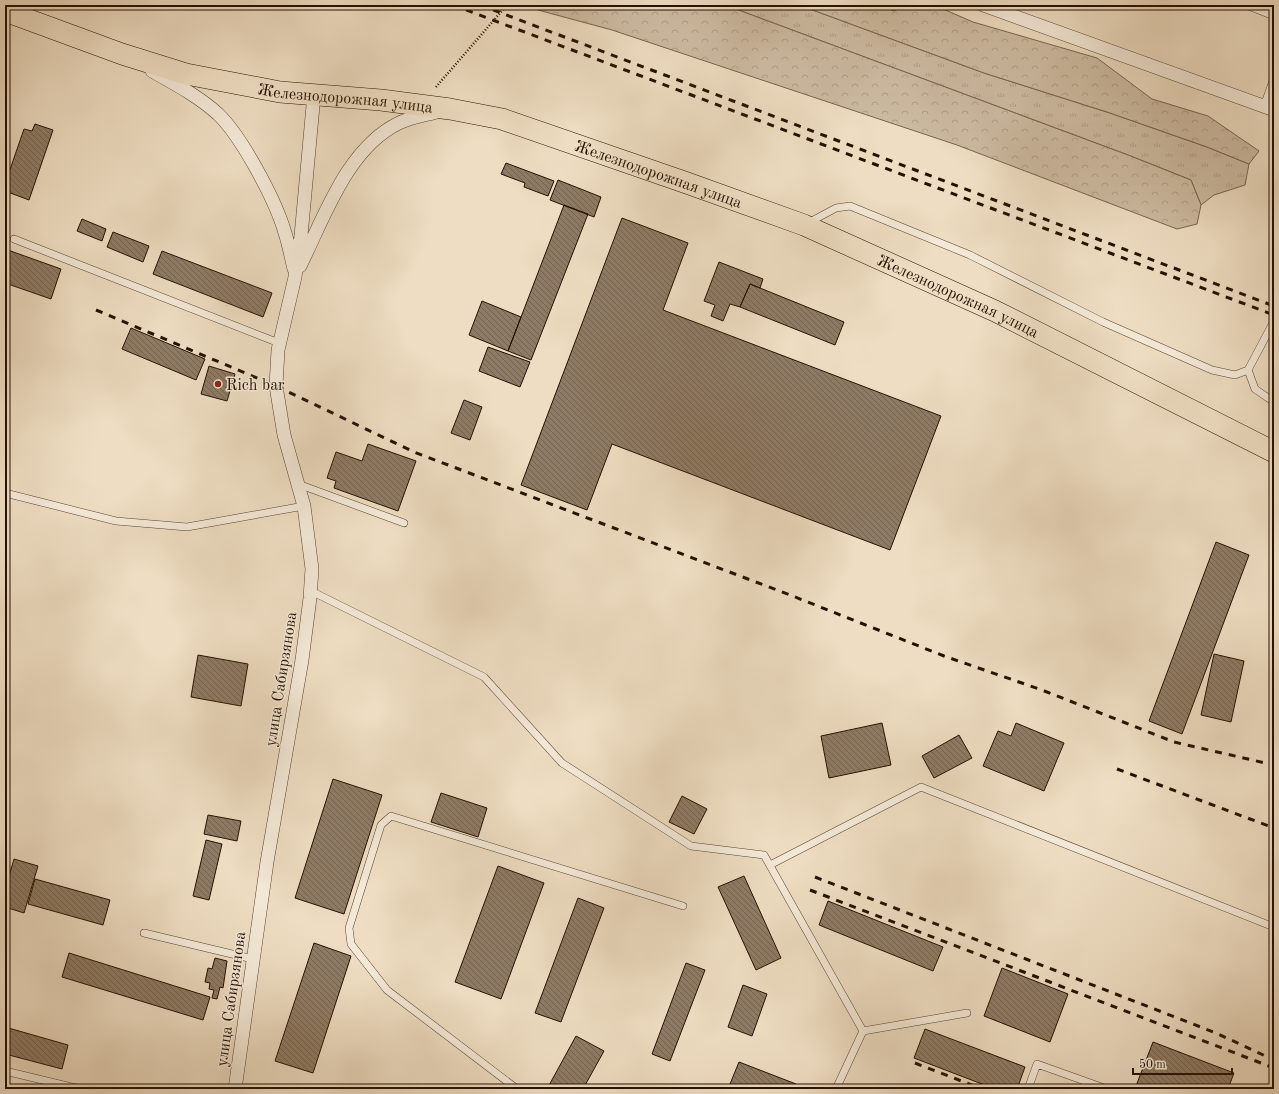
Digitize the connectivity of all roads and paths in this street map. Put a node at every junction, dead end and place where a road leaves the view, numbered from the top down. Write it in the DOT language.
graph roads {
  1 [pos="507,5"];
  2 [pos="983,5"];
  3 [pos="1246,5"];
  4 [pos="5,11"];
  5 [pos="1274,16"];
  6 [pos="122,54"];
  7 [pos="1274,78"];
  8 [pos="436,87"];
  9 [pos="314,95"];
  10 [pos="1269,108"];
  11 [pos="450,109"];
  12 [pos="804,225"];
  13 [pos="14,239"];
  14 [pos="295,277"];
  15 [pos="1274,321"];
  16 [pos="279,343"];
  17 [pos="1248,370"];
  18 [pos="1274,402"];
  19 [pos="1274,452"];
  20 [pos="298,484"];
  21 [pos="5,493"];
  22 [pos="304,506"];
  23 [pos="404,522"];
  24 [pos="310,591"];
  25 [pos="770,865"];
  26 [pos="683,906"];
  27 [pos="1274,927"];
  28 [pos="144,933"];
  29 [pos="253,959"];
  30 [pos="967,1013"];
  31 [pos="863,1032"];
  32 [pos="5,1072"];
  33 [pos="80,1089"];
  34 [pos="235,1089"];
  35 [pos="517,1089"];
  36 [pos="836,1089"];
  37 [pos="1028,1089"];
  38 [pos="1107,1089"];
  1 -- 8 [label="path"];
  2 -- 10 [label="street"];
  3 -- 5 [label="lane"];
  4 -- 6 [label="main road, Железнодорожная улица"];
  6 -- 9 [label="main road, Железнодорожная улица"];
  6 -- 14 [label="street"];
  7 -- 10 [label="lane"];
  9 -- 11 [label="main road, Железнодорожная улица"];
  9 -- 14 [label="street"];
  11 -- 12 [label="main road, Железнодорожная улица"];
  11 -- 14 [label="street"];
  12 -- 17 [label="lane"];
  12 -- 19 [label="main road, Железнодорожная улица"];
  13 -- 16 [label="lane"];
  14 -- 16 [label="street, улица Сабирзянова"];
  15 -- 17 [label="lane"];
  16 -- 20 [label="street, улица Сабирзянова"];
  17 -- 18 [label="lane"];
  20 -- 22 [label="street, улица Сабирзянова"];
  20 -- 23 [label="lane"];
  21 -- 22 [label="lane"];
  22 -- 24 [label="street, улица Сабирзянова"];
  24 -- 25 [label="lane"];
  24 -- 29 [label="street, улица Сабирзянова"];
  25 -- 27 [label="lane"];
  25 -- 31 [label="lane"];
  26 -- 35 [label="lane"];
  28 -- 29 [label="lane"];
  29 -- 34 [label="street, улица Сабирзянова"];
  30 -- 31 [label="lane"];
  31 -- 36 [label="lane"];
  32 -- 33 [label="lane"];
  37 -- 38 [label="lane"];
}
